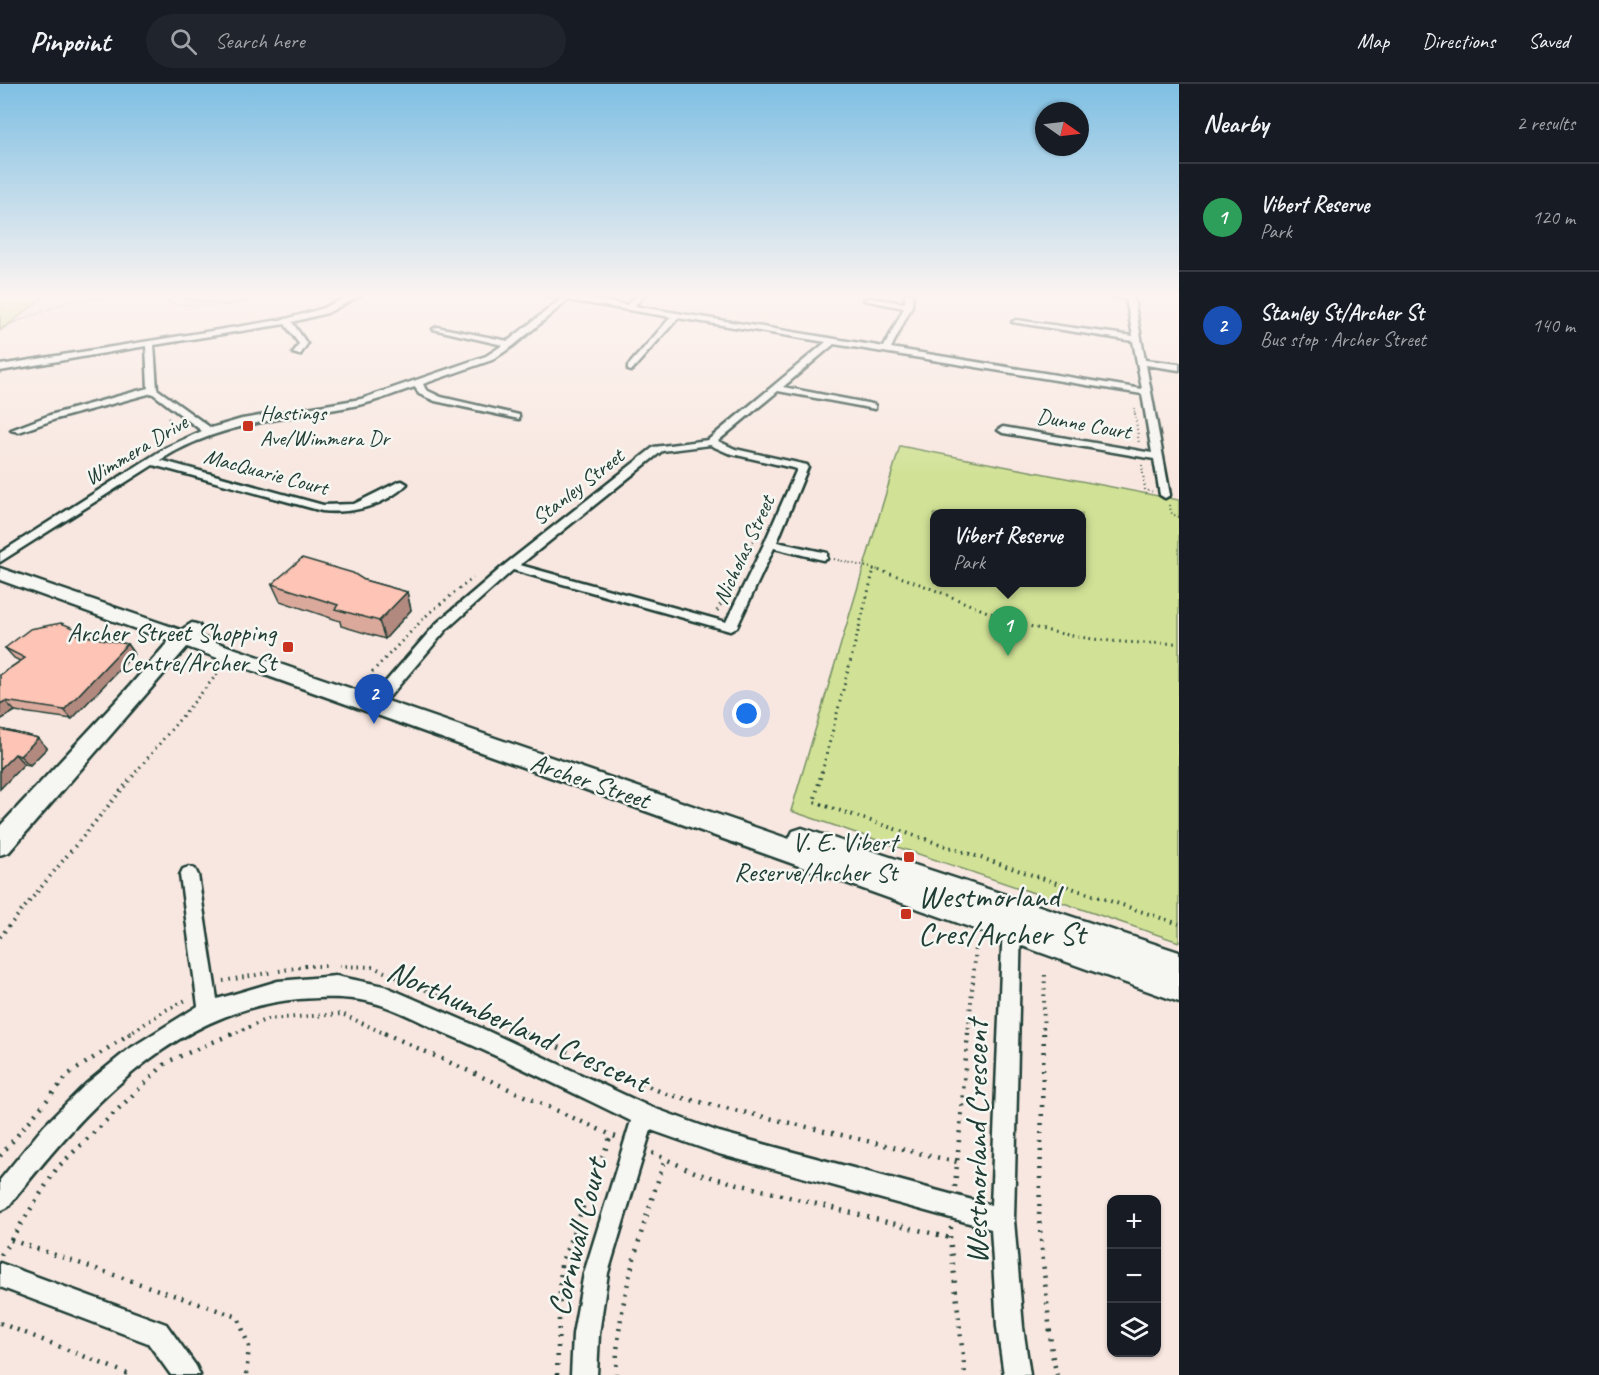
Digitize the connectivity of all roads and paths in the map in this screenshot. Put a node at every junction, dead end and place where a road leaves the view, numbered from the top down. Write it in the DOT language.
graph roads {
  1 [pos="83,354"];
  2 [pos="151,354"];
  3 [pos="495,354"];
  4 [pos="643,354"];
  5 [pos="816,354"];
  6 [pos="912,354"];
  7 [pos="1139,354"];
  8 [pos="1140,362"];
  9 [pos="1179,367"];
  10 [pos="0,368"];
  11 [pos="631,368"];
  12 [pos="418,383"];
  13 [pos="777,388"];
  14 [pos="153,390"];
  15 [pos="1146,392"];
  16 [pos="872,407"];
  17 [pos="516,417"];
  18 [pos="16,430"];
  19 [pos="1003,430"];
  20 [pos="209,431"];
  21 [pos="711,442"];
  22 [pos="1158,457"];
  23 [pos="151,461"];
  24 [pos="402,484"];
  25 [pos="1165,495"];
  26 [pos="1179,517"];
  27 [pos="760,528"];
  28 [pos="770,544"];
  29 [pos="823,556"];
  30 [pos="0,559"];
  31 [pos="511,566"];
  32 [pos="874,569"];
  33 [pos="0,574"];
  34 [pos="930,587"];
  35 [pos="931,587"];
  36 [pos="66,592"];
  37 [pos="707,612"];
  38 [pos="196,637"];
  39 [pos="1179,643"];
  40 [pos="218,673"];
  41 [pos="379,699"];
  42 [pos="0,844"];
  43 [pos="189,875"];
  44 [pos="1012,918"];
  45 [pos="1179,924"];
  46 [pos="0,937"];
  47 [pos="976,947"];
  48 [pos="1179,966"];
  49 [pos="1045,973"];
  50 [pos="1179,987"];
  51 [pos="208,1000"];
  52 [pos="644,1116"];
  53 [pos="611,1135"];
  54 [pos="635,1145"];
  55 [pos="0,1156"];
  56 [pos="665,1159"];
  57 [pos="957,1162"];
  58 [pos="0,1199"];
  59 [pos="953,1206"];
  60 [pos="1002,1220"];
  61 [pos="950,1238"];
  62 [pos="11,1240"];
  63 [pos="0,1257"];
  64 [pos="0,1275"];
  65 [pos="0,1323"];
  66 [pos="131,1375"];
  67 [pos="187,1375"];
  68 [pos="246,1375"];
  69 [pos="557,1375"];
  70 [pos="584,1375"];
  71 [pos="616,1375"];
  72 [pos="965,1375"];
  73 [pos="1017,1375"];
  74 [pos="1057,1375"];
  1 -- 10 [label="street"];
  2 -- 14 [label="street"];
  3 -- 12 [label="street, Wimmera Drive"];
  4 -- 11 [label="street"];
  5 -- 13 [label="street"];
  6 -- 15 [label="street"];
  7 -- 8 [label="street"];
  8 -- 9 [label="street"];
  8 -- 15 [label="street"];
  12 -- 17 [label="street"];
  12 -- 20 [label="street, Wimmera Drive"];
  13 -- 16 [label="street"];
  13 -- 21 [label="street"];
  14 -- 18 [label="street"];
  14 -- 20 [label="street"];
  15 -- 22 [label="street"];
  19 -- 22 [label="street, Dunne Court"];
  20 -- 23 [label="street, Wimmera Drive"];
  21 -- 28 [label="street, Nicholas Street"];
  21 -- 31 [label="street, Stanley Street"];
  22 -- 25 [label="street"];
  23 -- 24 [label="street, MacQuarie Court"];
  23 -- 30 [label="street, Wimmera Drive"];
  25 -- 26 [label="path"];
  27 -- 37 [label="path"];
  28 -- 29 [label="street"];
  28 -- 31 [label="street, Nicholas Street"];
  29 -- 32 [label="path"];
  30 -- 36 [label="main road, Archer Street"];
  31 -- 41 [label="street, Stanley Street"];
  32 -- 34 [label="path"];
  32 -- 45 [label="path"];
  33 -- 36 [label="main road, Archer Street"];
  35 -- 39 [label="path"];
  36 -- 38 [label="main road, Archer Street"];
  38 -- 41 [label="main road, Archer Street"];
  38 -- 42 [label="main road"];
  40 -- 46 [label="path"];
  41 -- 44 [label="main road, Archer Street"];
  43 -- 51 [label="street"];
  44 -- 48 [label="main road, Archer Street"];
  44 -- 50 [label="main road, Archer Street"];
  44 -- 60 [label="street, Westmorland Crescent"];
  47 -- 57 [label="path"];
  49 -- 74 [label="path"];
  51 -- 52 [label="street, Northumberland Crescent"];
  51 -- 55 [label="path"];
  51 -- 57 [label="path"];
  51 -- 58 [label="street, Northumberland Crescent"];
  52 -- 54 [label="street, Cornwall Court"];
  52 -- 59 [label="street, Northumberland Crescent"];
  53 -- 54 [label="path"];
  53 -- 62 [label="path"];
  53 -- 69 [label="path"];
  54 -- 56 [label="path"];
  54 -- 70 [label="street, Cornwall Court"];
  56 -- 61 [label="path"];
  56 -- 71 [label="path"];
  57 -- 59 [label="path"];
  59 -- 60 [label="street, Northumberland Crescent"];
  59 -- 61 [label="path"];
  60 -- 73 [label="street, Westmorland Crescent"];
  61 -- 72 [label="path"];
  62 -- 63 [label="path"];
  62 -- 68 [label="path"];
  64 -- 67 [label="street"];
  65 -- 66 [label="path"];
}
